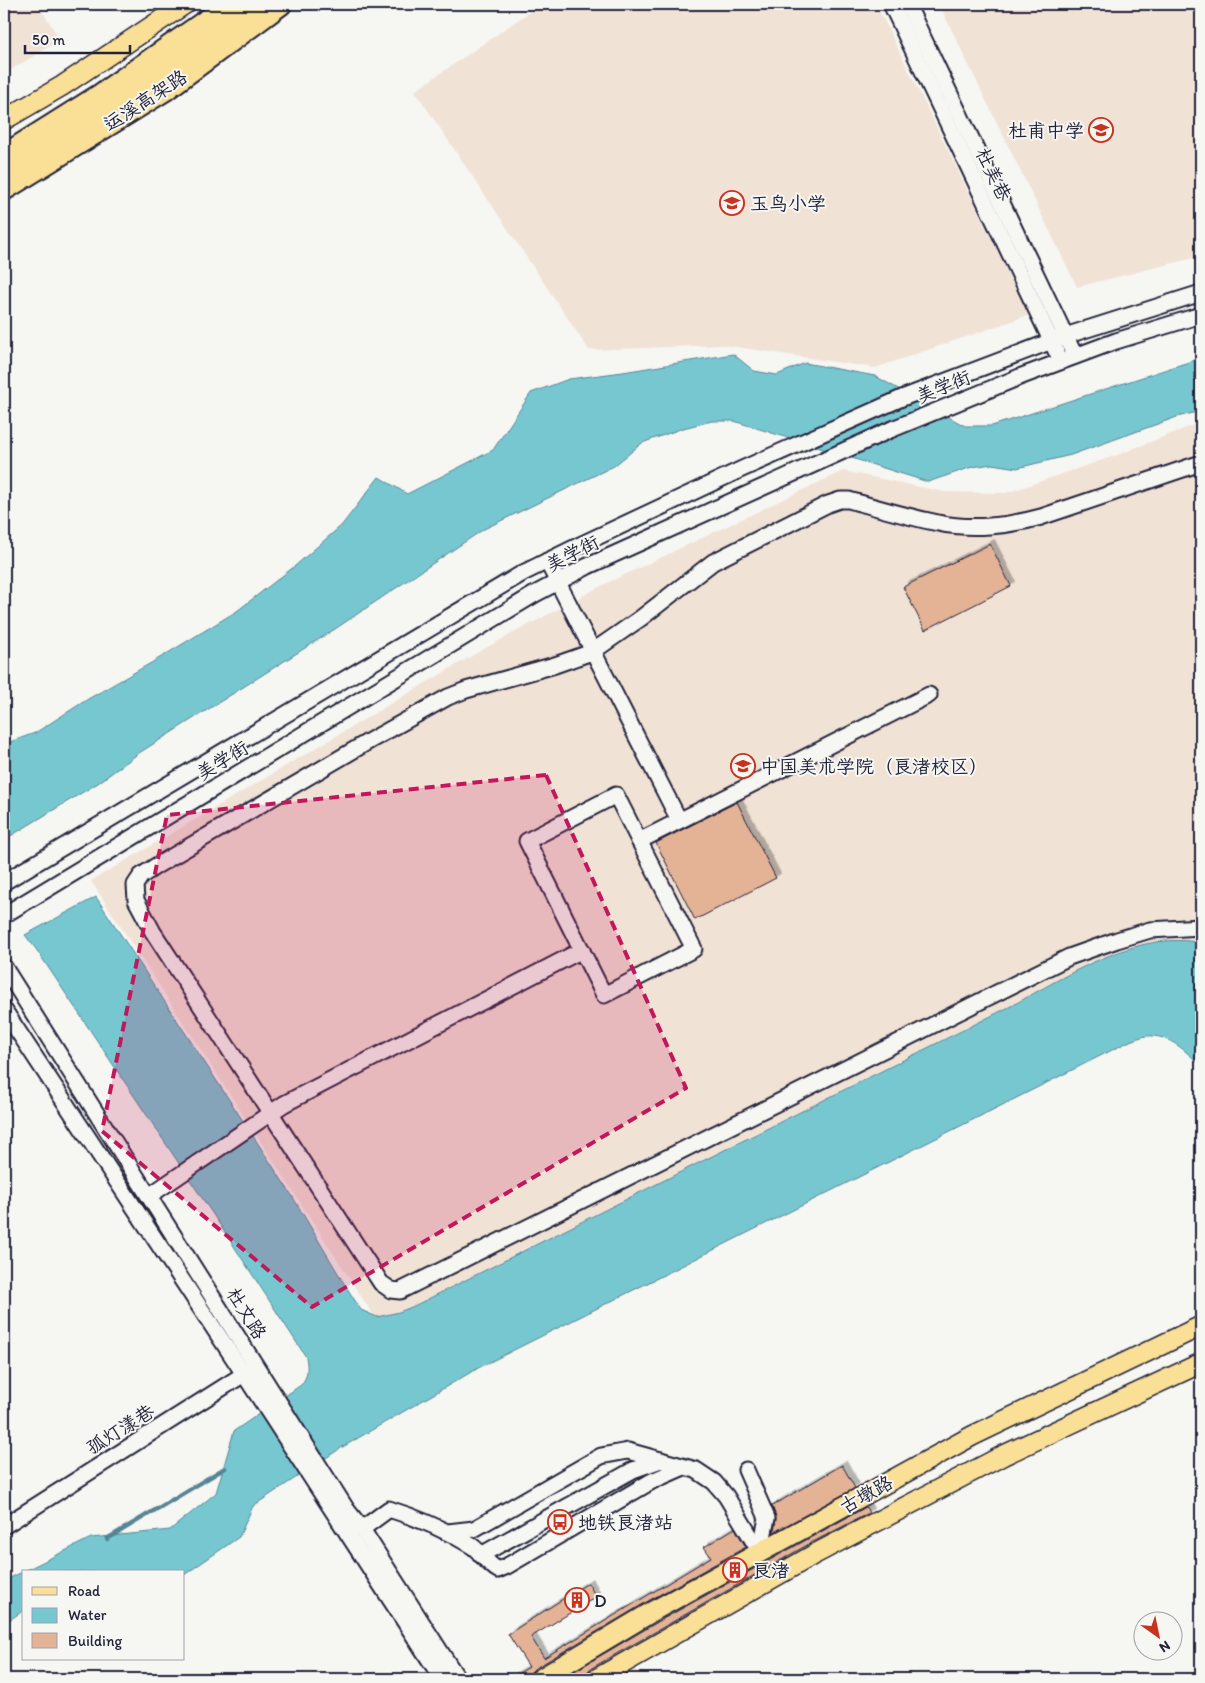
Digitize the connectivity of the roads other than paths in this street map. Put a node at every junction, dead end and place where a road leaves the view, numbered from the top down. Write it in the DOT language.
graph roads {
  1 [pos="185,4"];
  2 [pos="231,4"];
  3 [pos="258,4"];
  4 [pos="280,4"];
  5 [pos="891,4"];
  6 [pos="907,4"];
  7 [pos="4,120"];
  8 [pos="4,156"];
  9 [pos="4,173"];
  10 [pos="4,189"];
  11 [pos="1201,293"];
  12 [pos="1201,315"];
  13 [pos="1059,339"];
  14 [pos="1068,359"];
  15 [pos="1201,463"];
  16 [pos="547,561"];
  17 [pos="558,582"];
  18 [pos="592,652"];
  19 [pos="929,695"];
  20 [pos="679,820"];
  21 [pos="639,840"];
  22 [pos="4,882"];
  23 [pos="4,915"];
  24 [pos="1201,928"];
  25 [pos="582,950"];
  26 [pos="4,967"];
  27 [pos="4,1010"];
  28 [pos="272,1113"];
  29 [pos="149,1196"];
  30 [pos="1201,1326"];
  31 [pos="1201,1363"];
  32 [pos="257,1366"];
  33 [pos="244,1374"];
  34 [pos="260,1386"];
  35 [pos="661,1460"];
  36 [pos="684,1467"];
  37 [pos="746,1470"];
  38 [pos="341,1513"];
  39 [pos="4,1526"];
  40 [pos="362,1529"];
  41 [pos="448,1532"];
  42 [pos="760,1552"];
  43 [pos="481,1555"];
  44 [pos="442,1679"];
  45 [pos="458,1679"];
  46 [pos="540,1679"];
  47 [pos="596,1679"];
  1 -- 7 [label="main road"];
  2 -- 8 [label="highway, 运溪高架路"];
  3 -- 9 [label="main road"];
  4 -- 10 [label="highway, 运溪高架路"];
  5 -- 13 [label="street, 杜美巷"];
  6 -- 13 [label="street, 杜美巷"];
  11 -- 13 [label="street, 美学街"];
  12 -- 14 [label="street, 美学街"];
  13 -- 14 [label="street, 杜美巷"];
  13 -- 16 [label="street, 美学街"];
  14 -- 17 [label="street, 美学街"];
  15 -- 18 [label="street"];
  16 -- 17 [label="street"];
  16 -- 22 [label="street, 美学街"];
  17 -- 18 [label="street"];
  17 -- 23 [label="street, 美学街"];
  18 -- 20 [label="street"];
  18 -- 28 [label="street"];
  19 -- 20 [label="street"];
  20 -- 21 [label="street"];
  21 -- 25 [label="street"];
  21 -- 25 [label="street"];
  24 -- 28 [label="street"];
  25 -- 28 [label="street"];
  26 -- 29 [label="street, 杜文路"];
  27 -- 33 [label="street, 杜文路"];
  28 -- 29 [label="street"];
  29 -- 32 [label="street, 杜文路"];
  30 -- 42 [label="main road, 古墩路"];
  31 -- 47 [label="main road, 古墩路"];
  32 -- 33 [label="street, 孤灯漾巷"];
  32 -- 34 [label="street, 杜文路"];
  33 -- 34 [label="street, 杜文路"];
  33 -- 39 [label="street, 孤灯漾巷"];
  34 -- 38 [label="street, 杜文路"];
  35 -- 36 [label="street"];
  35 -- 41 [label="street"];
  35 -- 43 [label="street"];
  36 -- 42 [label="street"];
  36 -- 43 [label="street"];
  37 -- 42 [label="street"];
  38 -- 40 [label="street, 杜文路"];
  38 -- 44 [label="street, 杜文路"];
  40 -- 41 [label="street"];
  40 -- 45 [label="street, 杜文路"];
  41 -- 43 [label="street"];
  42 -- 46 [label="main road, 古墩路"];
}
